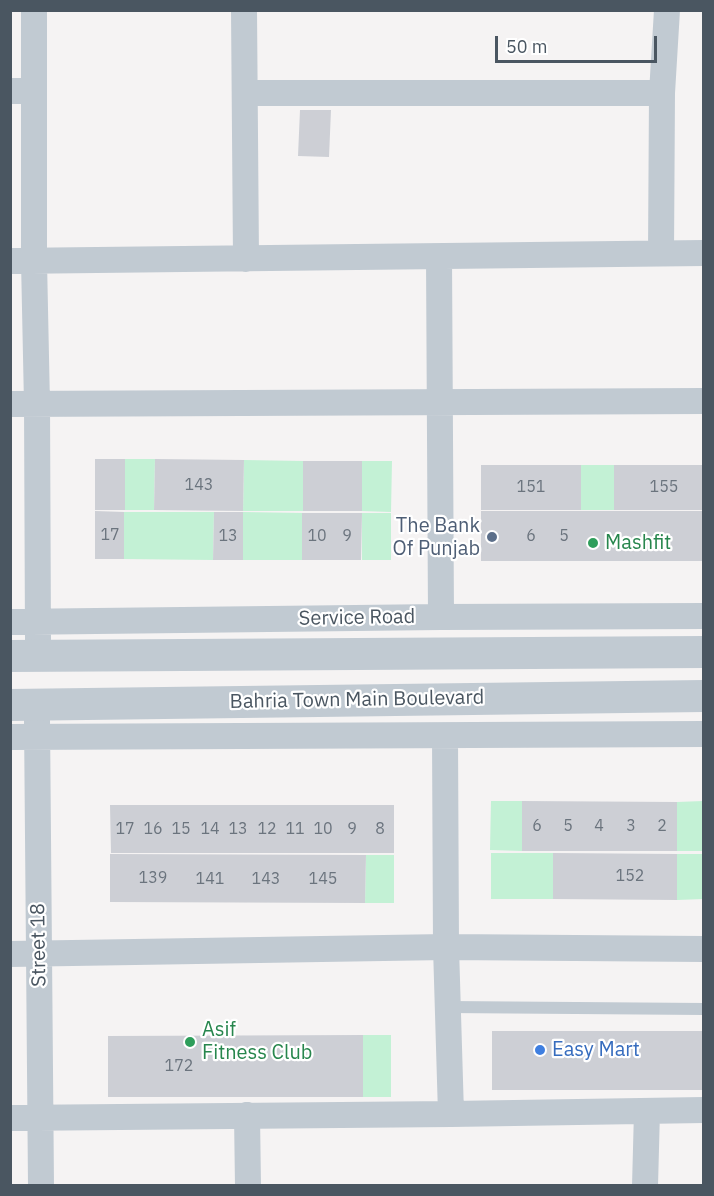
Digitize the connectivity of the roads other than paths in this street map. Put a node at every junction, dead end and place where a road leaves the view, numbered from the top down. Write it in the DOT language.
graph roads {
  1 [pos="34,10"];
  2 [pos="244,10"];
  3 [pos="667,10"];
  4 [pos="22,91"];
  5 [pos="245,93"];
  6 [pos="662,93"];
  7 [pos="661,253"];
  8 [pos="704,253"];
  9 [pos="439,257"];
  10 [pos="246,259"];
  11 [pos="22,261"];
  12 [pos="704,401"];
  13 [pos="440,403"];
  14 [pos="10,404"];
  15 [pos="37,404"];
  16 [pos="704,616"];
  17 [pos="441,617"];
  18 [pos="10,622"];
  19 [pos="37,622"];
  20 [pos="704,652"];
  21 [pos="24,656"];
  22 [pos="704,696"];
  23 [pos="24,705"];
  24 [pos="704,734"];
  25 [pos="445,736"];
  26 [pos="10,737"];
  27 [pos="37,737"];
  28 [pos="446,947"];
  29 [pos="704,949"];
  30 [pos="10,954"];
  31 [pos="39,954"];
  32 [pos="447,1007"];
  33 [pos="704,1009"];
  34 [pos="704,1110"];
  35 [pos="647,1111"];
  36 [pos="451,1114"];
  37 [pos="247,1115"];
  38 [pos="10,1118"];
  39 [pos="41,1118"];
  40 [pos="41,1185"];
  41 [pos="248,1185"];
  42 [pos="645,1185"];
  1 -- 4 [label="street"];
  2 -- 5 [label="street"];
  3 -- 6 [label="street"];
  4 -- 11 [label="street"];
  5 -- 6 [label="street"];
  5 -- 10 [label="street"];
  6 -- 7 [label="street"];
  7 -- 8 [label="street"];
  7 -- 9 [label="street"];
  9 -- 10 [label="street"];
  9 -- 13 [label="street"];
  10 -- 11 [label="street"];
  11 -- 15 [label="street"];
  12 -- 13 [label="street"];
  13 -- 15 [label="street"];
  13 -- 17 [label="street"];
  14 -- 15 [label="street"];
  15 -- 19 [label="street"];
  16 -- 17 [label="street, Service Road"];
  17 -- 19 [label="street, Service Road"];
  18 -- 19 [label="street, Service Road"];
  19 -- 21 [label="street"];
  20 -- 21 [label="street"];
  22 -- 23 [label="street, Bahria Town Main Boulevard"];
  23 -- 27 [label="street, Street 18"];
  24 -- 25 [label="street"];
  25 -- 27 [label="street"];
  25 -- 28 [label="street"];
  26 -- 27 [label="street"];
  27 -- 31 [label="street, Street 18"];
  28 -- 29 [label="street"];
  28 -- 31 [label="street"];
  28 -- 32 [label="street"];
  30 -- 31 [label="street"];
  31 -- 39 [label="street, Street 18"];
  32 -- 33 [label="lane"];
  32 -- 36 [label="street"];
  34 -- 35 [label="street"];
  35 -- 36 [label="street"];
  35 -- 42 [label="street"];
  36 -- 37 [label="street"];
  37 -- 39 [label="street"];
  37 -- 41 [label="street"];
  38 -- 39 [label="street"];
  39 -- 40 [label="street, Street 18"];
}
